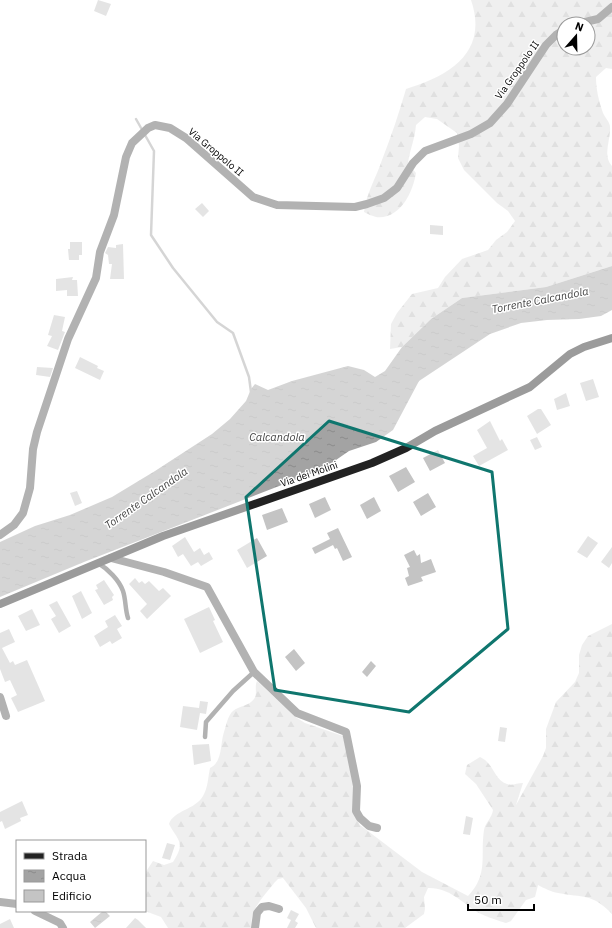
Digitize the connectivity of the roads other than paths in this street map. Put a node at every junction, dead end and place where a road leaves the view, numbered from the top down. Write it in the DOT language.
graph roads {
  1 [pos="612,7"];
  2 [pos="596,19"];
  3 [pos="556,35"];
  4 [pos="612,338"];
  5 [pos="0,535"];
  6 [pos="111,558"];
  7 [pos="98,563"];
  8 [pos="0,604"];
  9 [pos="128,618"];
  10 [pos="254,672"];
  11 [pos="0,697"];
  12 [pos="6,716"];
  13 [pos="205,737"];
  14 [pos="377,828"];
  15 [pos="0,902"];
  16 [pos="16,904"];
  17 [pos="279,909"];
  18 [pos="37,912"];
  19 [pos="63,928"];
  20 [pos="254,928"];
  1 -- 2 [label="street"];
  3 -- 5 [label="street, Via Groppolo II"];
  4 -- 6 [label="street, Via dei Molini"];
  6 -- 7 [label="street, Via dei Molini"];
  6 -- 10 [label="street"];
  7 -- 8 [label="street, Via dei Molini"];
  7 -- 9 [label="lane"];
  10 -- 13 [label="lane"];
  10 -- 14 [label="street"];
  11 -- 12 [label="street"];
  15 -- 16 [label="street"];
  17 -- 20 [label="street"];
  18 -- 19 [label="street"];
}
